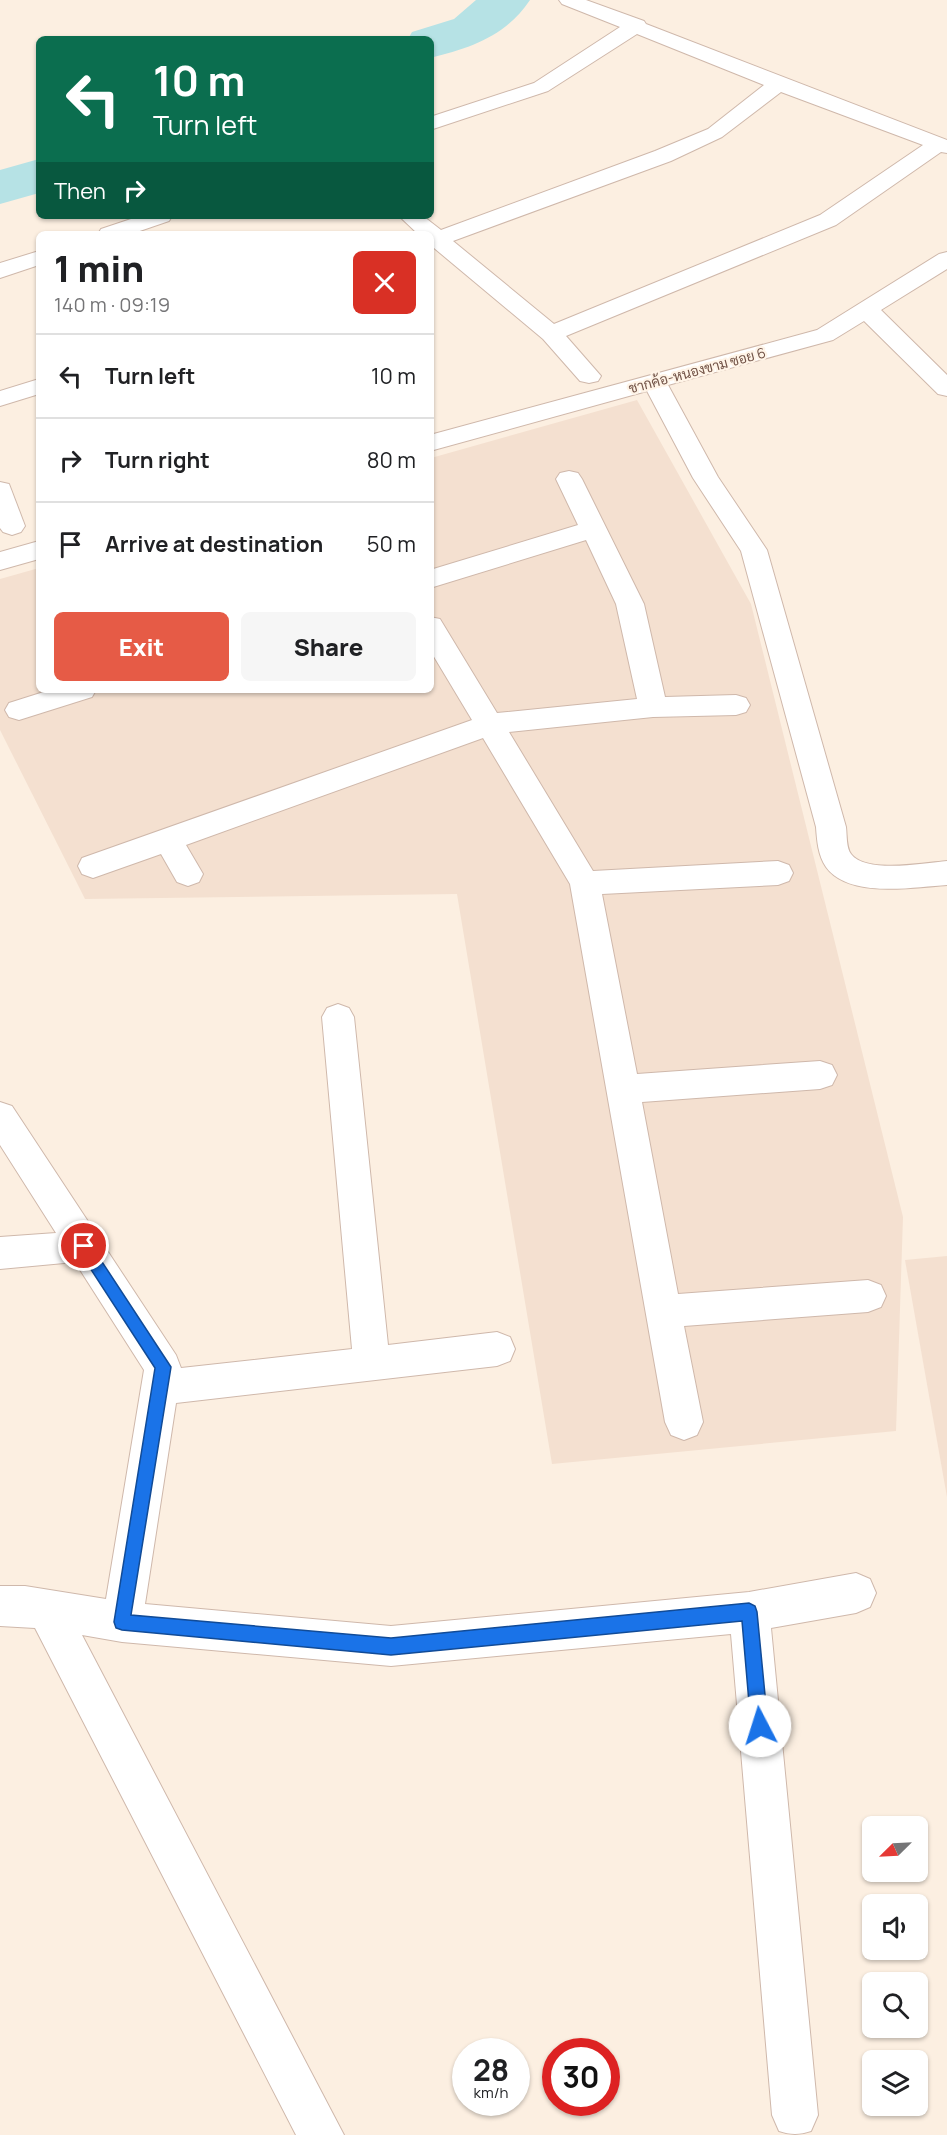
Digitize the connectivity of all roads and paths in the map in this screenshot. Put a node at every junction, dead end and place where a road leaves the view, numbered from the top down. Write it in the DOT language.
graph roads {
  1 [pos="569,0"];
  2 [pos="637,25"];
  3 [pos="779,84"];
  4 [pos="434,123"];
  5 [pos="943,146"];
  6 [pos="152,219"];
  7 [pos="413,219"];
  8 [pos="118,231"];
  9 [pos="424,231"];
  10 [pos="434,241"];
  11 [pos="36,259"];
  12 [pos="942,269"];
  13 [pos="0,271"];
  14 [pos="866,309"];
  15 [pos="551,334"];
  16 [pos="589,376"];
  17 [pos="654,382"];
  18 [pos="36,387"];
  19 [pos="947,389"];
  20 [pos="0,399"];
  21 [pos="434,442"];
  22 [pos="569,479"];
  23 [pos="0,490"];
  24 [pos="12,526"];
  25 [pos="593,529"];
  26 [pos="36,551"];
  27 [pos="0,561"];
  28 [pos="434,578"];
  29 [pos="434,632"];
  30 [pos="73,693"];
  31 [pos="736,705"];
  32 [pos="654,707"];
  33 [pos="19,710"];
  34 [pos="491,724"];
  35 [pos="168,840"];
  36 [pos="93,866"];
  37 [pos="778,873"];
  38 [pos="947,873"];
  39 [pos="188,874"];
  40 [pos="585,883"];
  41 [pos="338,1017"];
  42 [pos="820,1075"];
  43 [pos="624,1089"];
  44 [pos="0,1116"];
  45 [pos="84,1246"];
  46 [pos="0,1253"];
  47 [pos="868,1296"];
  48 [pos="664,1311"];
  49 [pos="497,1349"];
  50 [pos="372,1363"];
  51 [pos="159,1388"];
  52 [pos="684,1422"];
  53 [pos="856,1593"];
  54 [pos="0,1606"];
  55 [pos="47,1610"];
  56 [pos="749,1612"];
  57 [pos="122,1622"];
  58 [pos="795,2115"];
  59 [pos="321,2135"];
  1 -- 2 [label="street"];
  2 -- 3 [label="street"];
  2 -- 4 [label="street"];
  3 -- 5 [label="street"];
  3 -- 10 [label="street"];
  5 -- 15 [label="street"];
  6 -- 8 [label="street"];
  7 -- 9 [label="street"];
  10 -- 15 [label="street"];
  11 -- 13 [label="street"];
  12 -- 14 [label="street, ชากค้อ-หนองขาม ซอย 6"];
  14 -- 17 [label="street, ชากค้อ-หนองขาม ซอย 6"];
  14 -- 19 [label="street"];
  15 -- 16 [label="street"];
  17 -- 21 [label="street, ชากค้อ-หนองขาม ซอย 6"];
  17 -- 38 [label="street"];
  18 -- 20 [label="street"];
  22 -- 25 [label="street"];
  23 -- 24 [label="street"];
  25 -- 28 [label="street"];
  25 -- 32 [label="street"];
  26 -- 27 [label="street"];
  29 -- 34 [label="street"];
  30 -- 33 [label="street"];
  31 -- 32 [label="street"];
  32 -- 34 [label="street"];
  34 -- 35 [label="street"];
  34 -- 40 [label="street"];
  35 -- 36 [label="street"];
  35 -- 39 [label="street"];
  37 -- 40 [label="street"];
  40 -- 43 [label="street"];
  41 -- 50 [label="street"];
  42 -- 43 [label="street"];
  43 -- 48 [label="street"];
  44 -- 45 [label="street"];
  45 -- 46 [label="street"];
  45 -- 51 [label="street"];
  47 -- 48 [label="street"];
  48 -- 52 [label="street"];
  49 -- 50 [label="street"];
  50 -- 51 [label="street"];
  51 -- 57 [label="street"];
  53 -- 56 [label="street"];
  54 -- 55 [label="street"];
  55 -- 57 [label="street"];
  55 -- 59 [label="street"];
  56 -- 57 [label="street"];
  56 -- 58 [label="street"];
}
